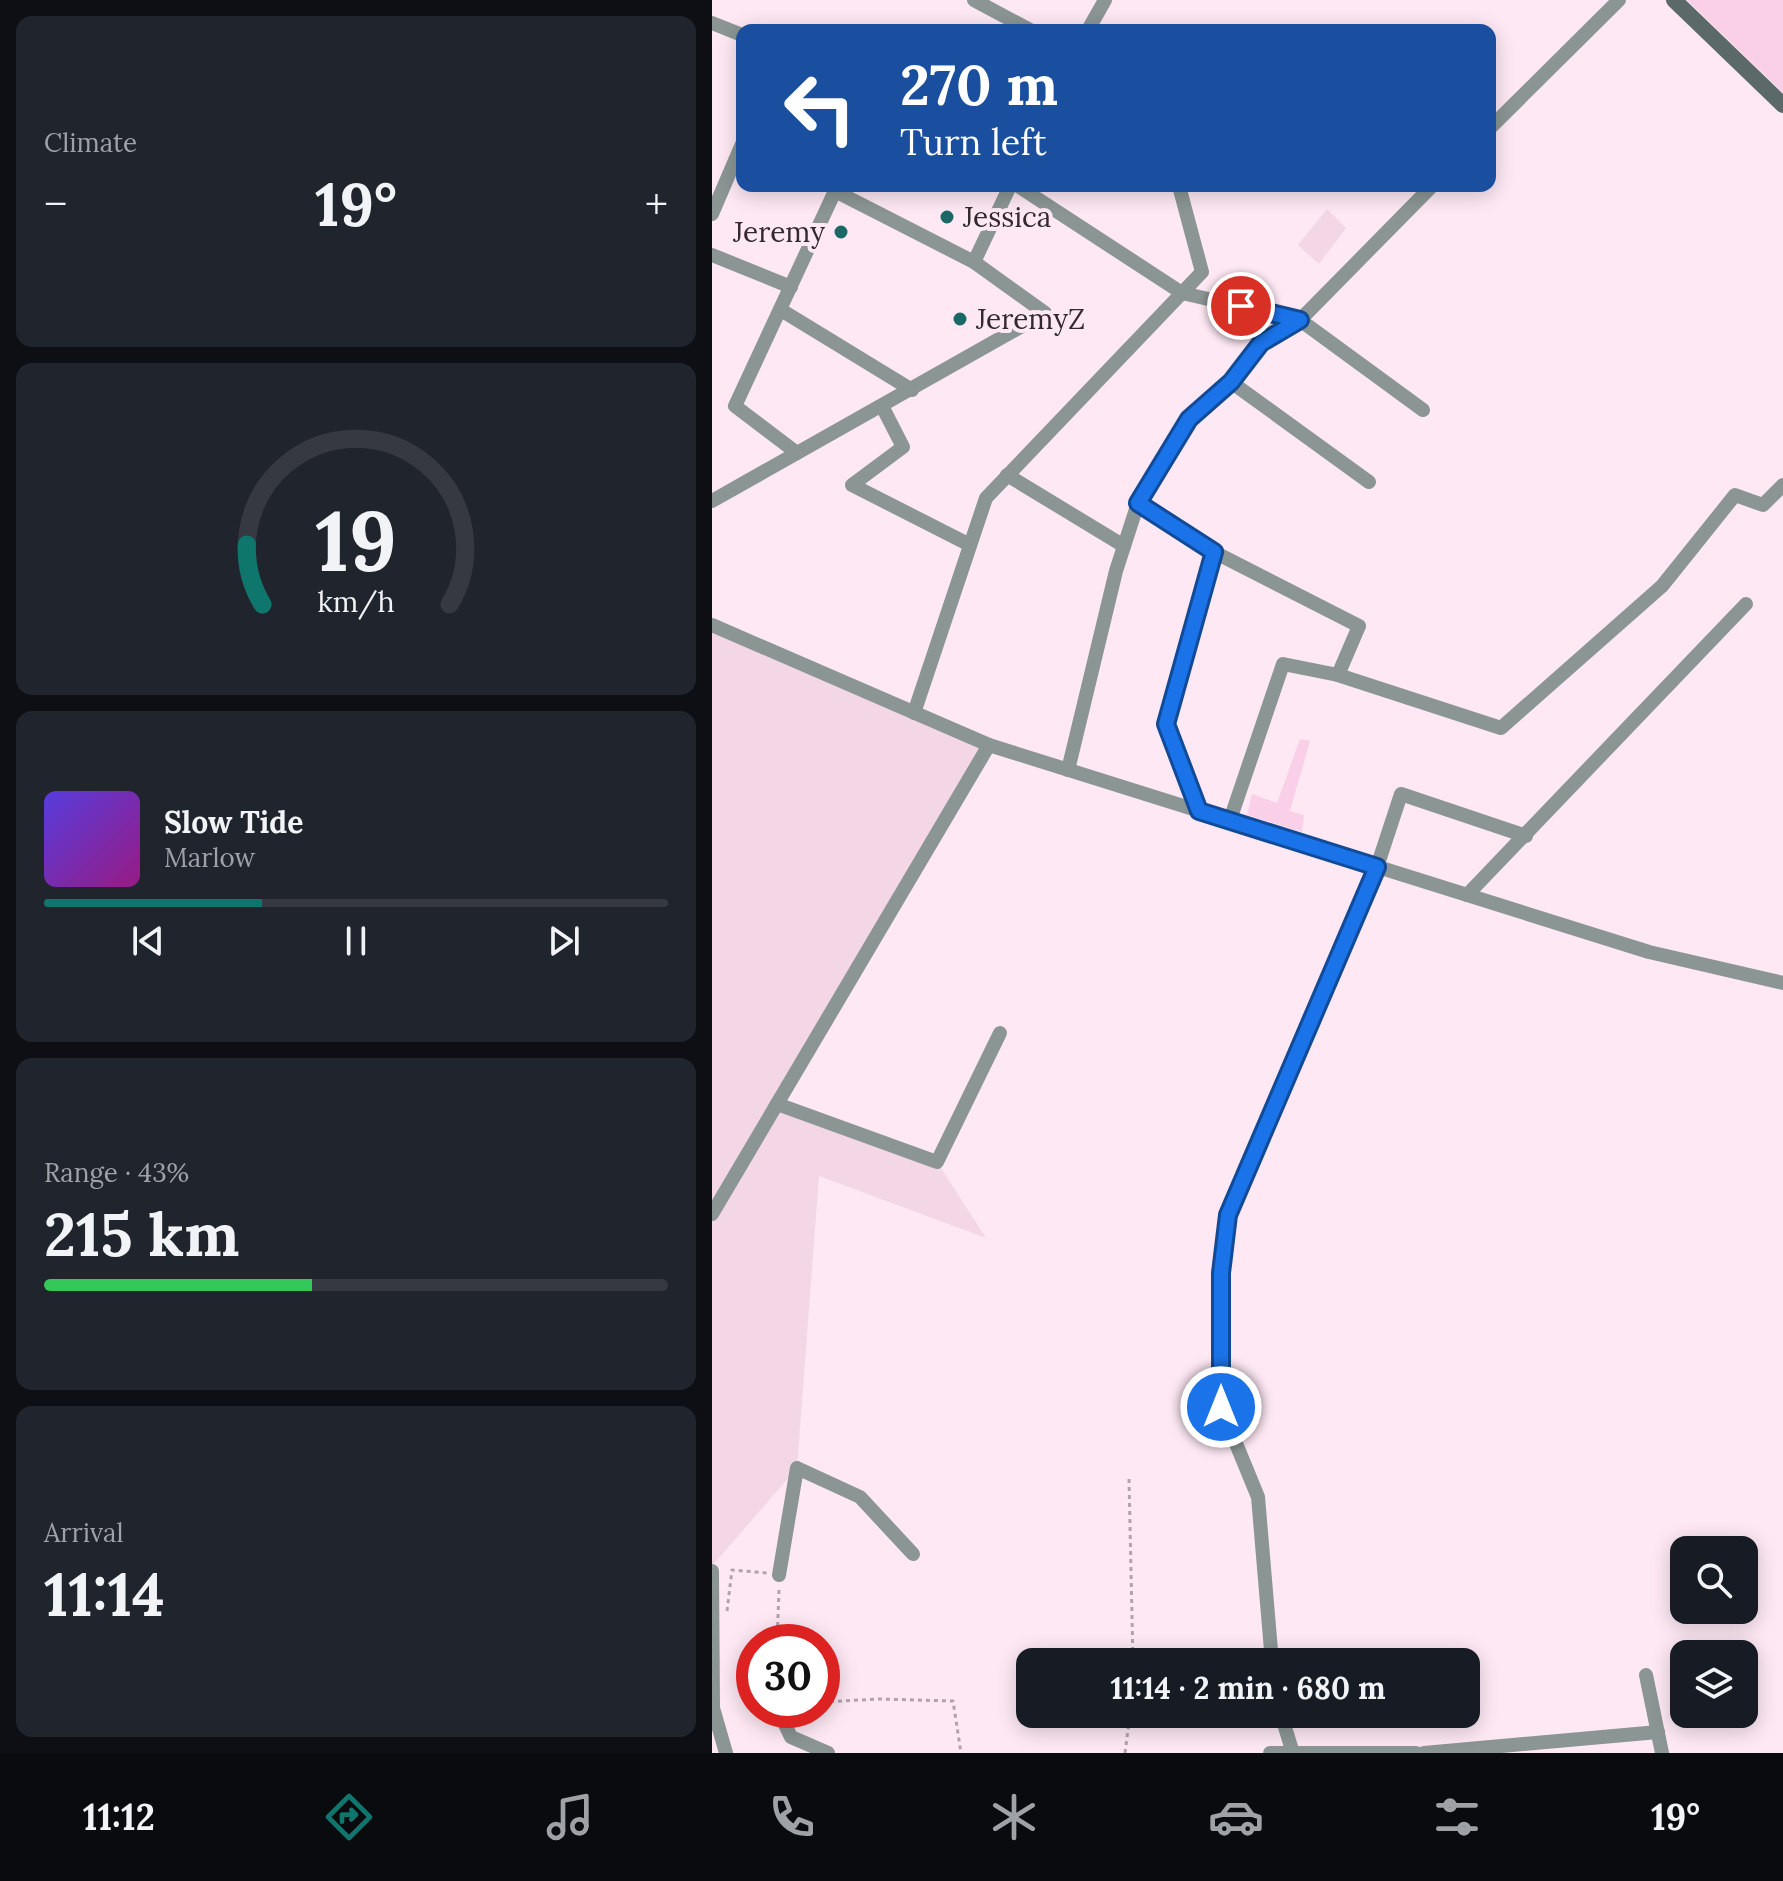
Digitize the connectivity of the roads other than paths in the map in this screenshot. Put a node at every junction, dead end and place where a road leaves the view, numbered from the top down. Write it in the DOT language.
graph roads {
  1 [pos="1105,0"];
  2 [pos="1619,0"];
  3 [pos="1674,0"];
  4 [pos="985,2"];
  5 [pos="712,23"];
  6 [pos="1020,24"];
  7 [pos="1091,24"];
  8 [pos="736,33"];
  9 [pos="1783,105"];
  10 [pos="1496,122"];
  11 [pos="736,158"];
  12 [pos="835,192"];
  13 [pos="837,192"];
  14 [pos="1007,192"];
  15 [pos="1027,192"];
  16 [pos="1181,192"];
  17 [pos="1426,192"];
  18 [pos="712,214"];
  19 [pos="712,255"];
  20 [pos="974,262"];
  21 [pos="791,287"];
  22 [pos="1182,293"];
  23 [pos="781,310"];
  24 [pos="1300,320"];
  25 [pos="1231,382"];
  26 [pos="912,390"];
  27 [pos="882,406"];
  28 [pos="1423,410"];
  29 [pos="797,453"];
  30 [pos="1007,475"];
  31 [pos="1369,482"];
  32 [pos="1783,485"];
  33 [pos="712,501"];
  34 [pos="1138,503"];
  35 [pos="970,545"];
  36 [pos="1124,546"];
  37 [pos="1214,552"];
  38 [pos="1746,604"];
  39 [pos="712,625"];
  40 [pos="1338,675"];
  41 [pos="914,713"];
  42 [pos="989,745"];
  43 [pos="1068,770"];
  44 [pos="1199,811"];
  45 [pos="1230,820"];
  46 [pos="1526,836"];
  47 [pos="1377,867"];
  48 [pos="1467,895"];
  49 [pos="1783,983"];
  50 [pos="1000,1033"];
  51 [pos="777,1104"];
  52 [pos="712,1214"];
  53 [pos="913,1554"];
  54 [pos="712,1571"];
  55 [pos="779,1575"];
  56 [pos="713,1648"];
  57 [pos="1271,1648"];
  58 [pos="1646,1675"];
  59 [pos="713,1708"];
  60 [pos="787,1728"];
  61 [pos="1285,1728"];
  62 [pos="1658,1732"];
  63 [pos="1292,1750"];
  64 [pos="726,1753"];
  65 [pos="828,1753"];
  66 [pos="1270,1753"];
  67 [pos="1416,1753"];
  68 [pos="1424,1753"];
  69 [pos="1662,1753"];
  1 -- 7 [label="street"];
  2 -- 10 [label="street"];
  3 -- 9 [label="main road"];
  4 -- 6 [label="street"];
  5 -- 8 [label="street"];
  11 -- 18 [label="street"];
  12 -- 21 [label="street"];
  13 -- 20 [label="street"];
  14 -- 20 [label="street"];
  15 -- 22 [label="street"];
  16 -- 22 [label="street"];
  17 -- 24 [label="street"];
  19 -- 21 [label="street"];
  20 -- 26 [label="street"];
  21 -- 23 [label="street"];
  22 -- 24 [label="street"];
  22 -- 30 [label="street"];
  23 -- 26 [label="street"];
  23 -- 29 [label="street"];
  24 -- 25 [label="street"];
  24 -- 28 [label="street"];
  25 -- 31 [label="street"];
  25 -- 34 [label="street"];
  26 -- 27 [label="street"];
  27 -- 29 [label="street"];
  27 -- 35 [label="street"];
  29 -- 33 [label="street"];
  30 -- 35 [label="street"];
  30 -- 36 [label="street"];
  32 -- 40 [label="street"];
  34 -- 36 [label="street"];
  34 -- 37 [label="street"];
  35 -- 41 [label="street"];
  36 -- 43 [label="street"];
  37 -- 40 [label="street"];
  37 -- 44 [label="street"];
  38 -- 46 [label="street"];
  39 -- 41 [label="street"];
  40 -- 45 [label="street"];
  41 -- 42 [label="street"];
  42 -- 43 [label="street"];
  42 -- 51 [label="street"];
  43 -- 44 [label="street"];
  44 -- 45 [label="street"];
  45 -- 47 [label="street"];
  46 -- 47 [label="street"];
  46 -- 48 [label="street"];
  47 -- 48 [label="street"];
  47 -- 57 [label="street"];
  48 -- 49 [label="street"];
  50 -- 51 [label="street"];
  51 -- 52 [label="street"];
  53 -- 55 [label="street"];
  54 -- 56 [label="street"];
  56 -- 59 [label="street"];
  58 -- 62 [label="street"];
  59 -- 64 [label="street"];
  60 -- 65 [label="street"];
  61 -- 63 [label="street"];
  62 -- 68 [label="street"];
  62 -- 69 [label="street"];
  63 -- 66 [label="street"];
  63 -- 67 [label="street"];
}
